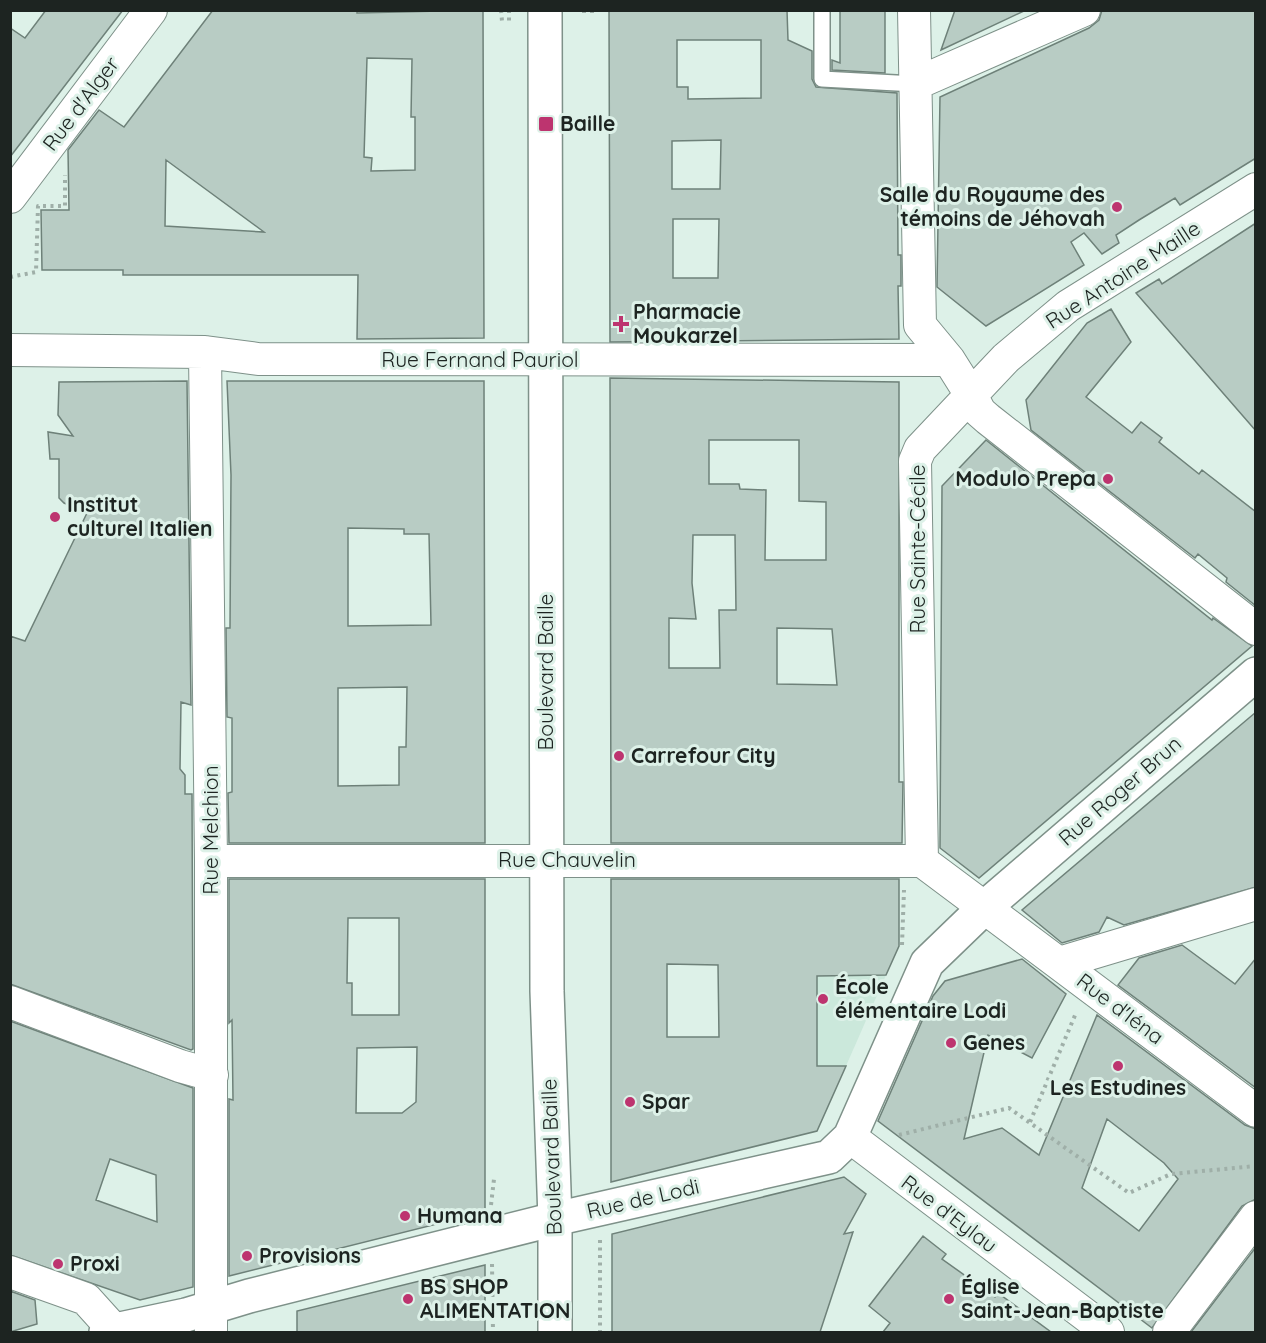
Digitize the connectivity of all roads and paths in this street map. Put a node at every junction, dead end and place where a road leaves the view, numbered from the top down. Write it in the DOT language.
graph roads {
  1 [pos="151,10"];
  2 [pos="501,10"];
  3 [pos="509,10"];
  4 [pos="546,10"];
  5 [pos="584,10"];
  6 [pos="592,10"];
  7 [pos="822,10"];
  8 [pos="914,10"];
  9 [pos="1084,10"];
  10 [pos="584,17"];
  11 [pos="592,17"];
  12 [pos="502,21"];
  13 [pos="509,21"];
  14 [pos="915,84"];
  15 [pos="1256,189"];
  16 [pos="10,197"];
  17 [pos="10,350"];
  18 [pos="205,352"];
  19 [pos="545,360"];
  20 [pos="949,360"];
  21 [pos="971,395"];
  22 [pos="1256,629"];
  23 [pos="1256,674"];
  24 [pos="547,860"];
  25 [pos="211,861"];
  26 [pos="922,861"];
  27 [pos="904,889"];
  28 [pos="1256,904"];
  29 [pos="984,908"];
  30 [pos="914,958"];
  31 [pos="1059,963"];
  32 [pos="1088,985"];
  33 [pos="10,1002"];
  34 [pos="212,1075"];
  35 [pos="1256,1111"];
  36 [pos="1030,1122"];
  37 [pos="850,1137"];
  38 [pos="889,1138"];
  39 [pos="1256,1166"];
  40 [pos="1256,1217"];
  41 [pos="555,1219"];
  42 [pos="600,1232"];
  43 [pos="492,1258"];
  44 [pos="10,1272"];
  45 [pos="212,1320"];
  46 [pos="110,1331"];
  47 [pos="493,1332"];
  48 [pos="555,1332"];
  49 [pos="600,1332"];
  50 [pos="1108,1332"];
  51 [pos="1169,1332"];
  1 -- 16 [label="street, Rue d'Alger"];
  2 -- 12 [label="path"];
  3 -- 13 [label="path"];
  4 -- 19 [label="street, Boulevard Baille"];
  5 -- 10 [label="path"];
  6 -- 11 [label="path"];
  7 -- 14 [label="lane"];
  8 -- 14 [label="street"];
  9 -- 14 [label="street"];
  14 -- 20 [label="street"];
  15 -- 21 [label="street, Rue Antoine Maille"];
  17 -- 18 [label="street, Rue Fernand Pauriol"];
  18 -- 19 [label="street, Rue Fernand Pauriol"];
  18 -- 25 [label="street, Rue Melchion"];
  19 -- 20 [label="street, Rue Fernand Pauriol"];
  19 -- 24 [label="street, Boulevard Baille"];
  20 -- 21 [label="street"];
  21 -- 22 [label="street"];
  21 -- 26 [label="street, Rue Sainte-Cécile"];
  23 -- 29 [label="street, Rue Roger Brun"];
  24 -- 25 [label="street, Rue Chauvelin"];
  24 -- 26 [label="street, Rue Chauvelin"];
  24 -- 41 [label="street, Boulevard Baille"];
  25 -- 34 [label="street, Rue Melchion"];
  26 -- 29 [label="street"];
  27 -- 30 [label="path"];
  28 -- 31 [label="street"];
  29 -- 30 [label="street"];
  29 -- 31 [label="street, Rue d'Iéna"];
  30 -- 37 [label="street, Rue de Lodi"];
  31 -- 32 [label="street, Rue d'Iéna"];
  32 -- 35 [label="street, Rue d'Iéna"];
  32 -- 36 [label="path"];
  33 -- 34 [label="street"];
  34 -- 45 [label="street, Rue Melchion"];
  36 -- 38 [label="path"];
  36 -- 39 [label="path"];
  37 -- 41 [label="street, Rue de Lodi"];
  37 -- 50 [label="street, Rue d'Eylau"];
  40 -- 51 [label="street"];
  41 -- 45 [label="street, Rue de Lodi"];
  41 -- 48 [label="street, Boulevard Baille"];
  42 -- 49 [label="path"];
  43 -- 47 [label="path"];
  44 -- 46 [label="street"];
  45 -- 46 [label="street, Rue de Lodi"];
}
